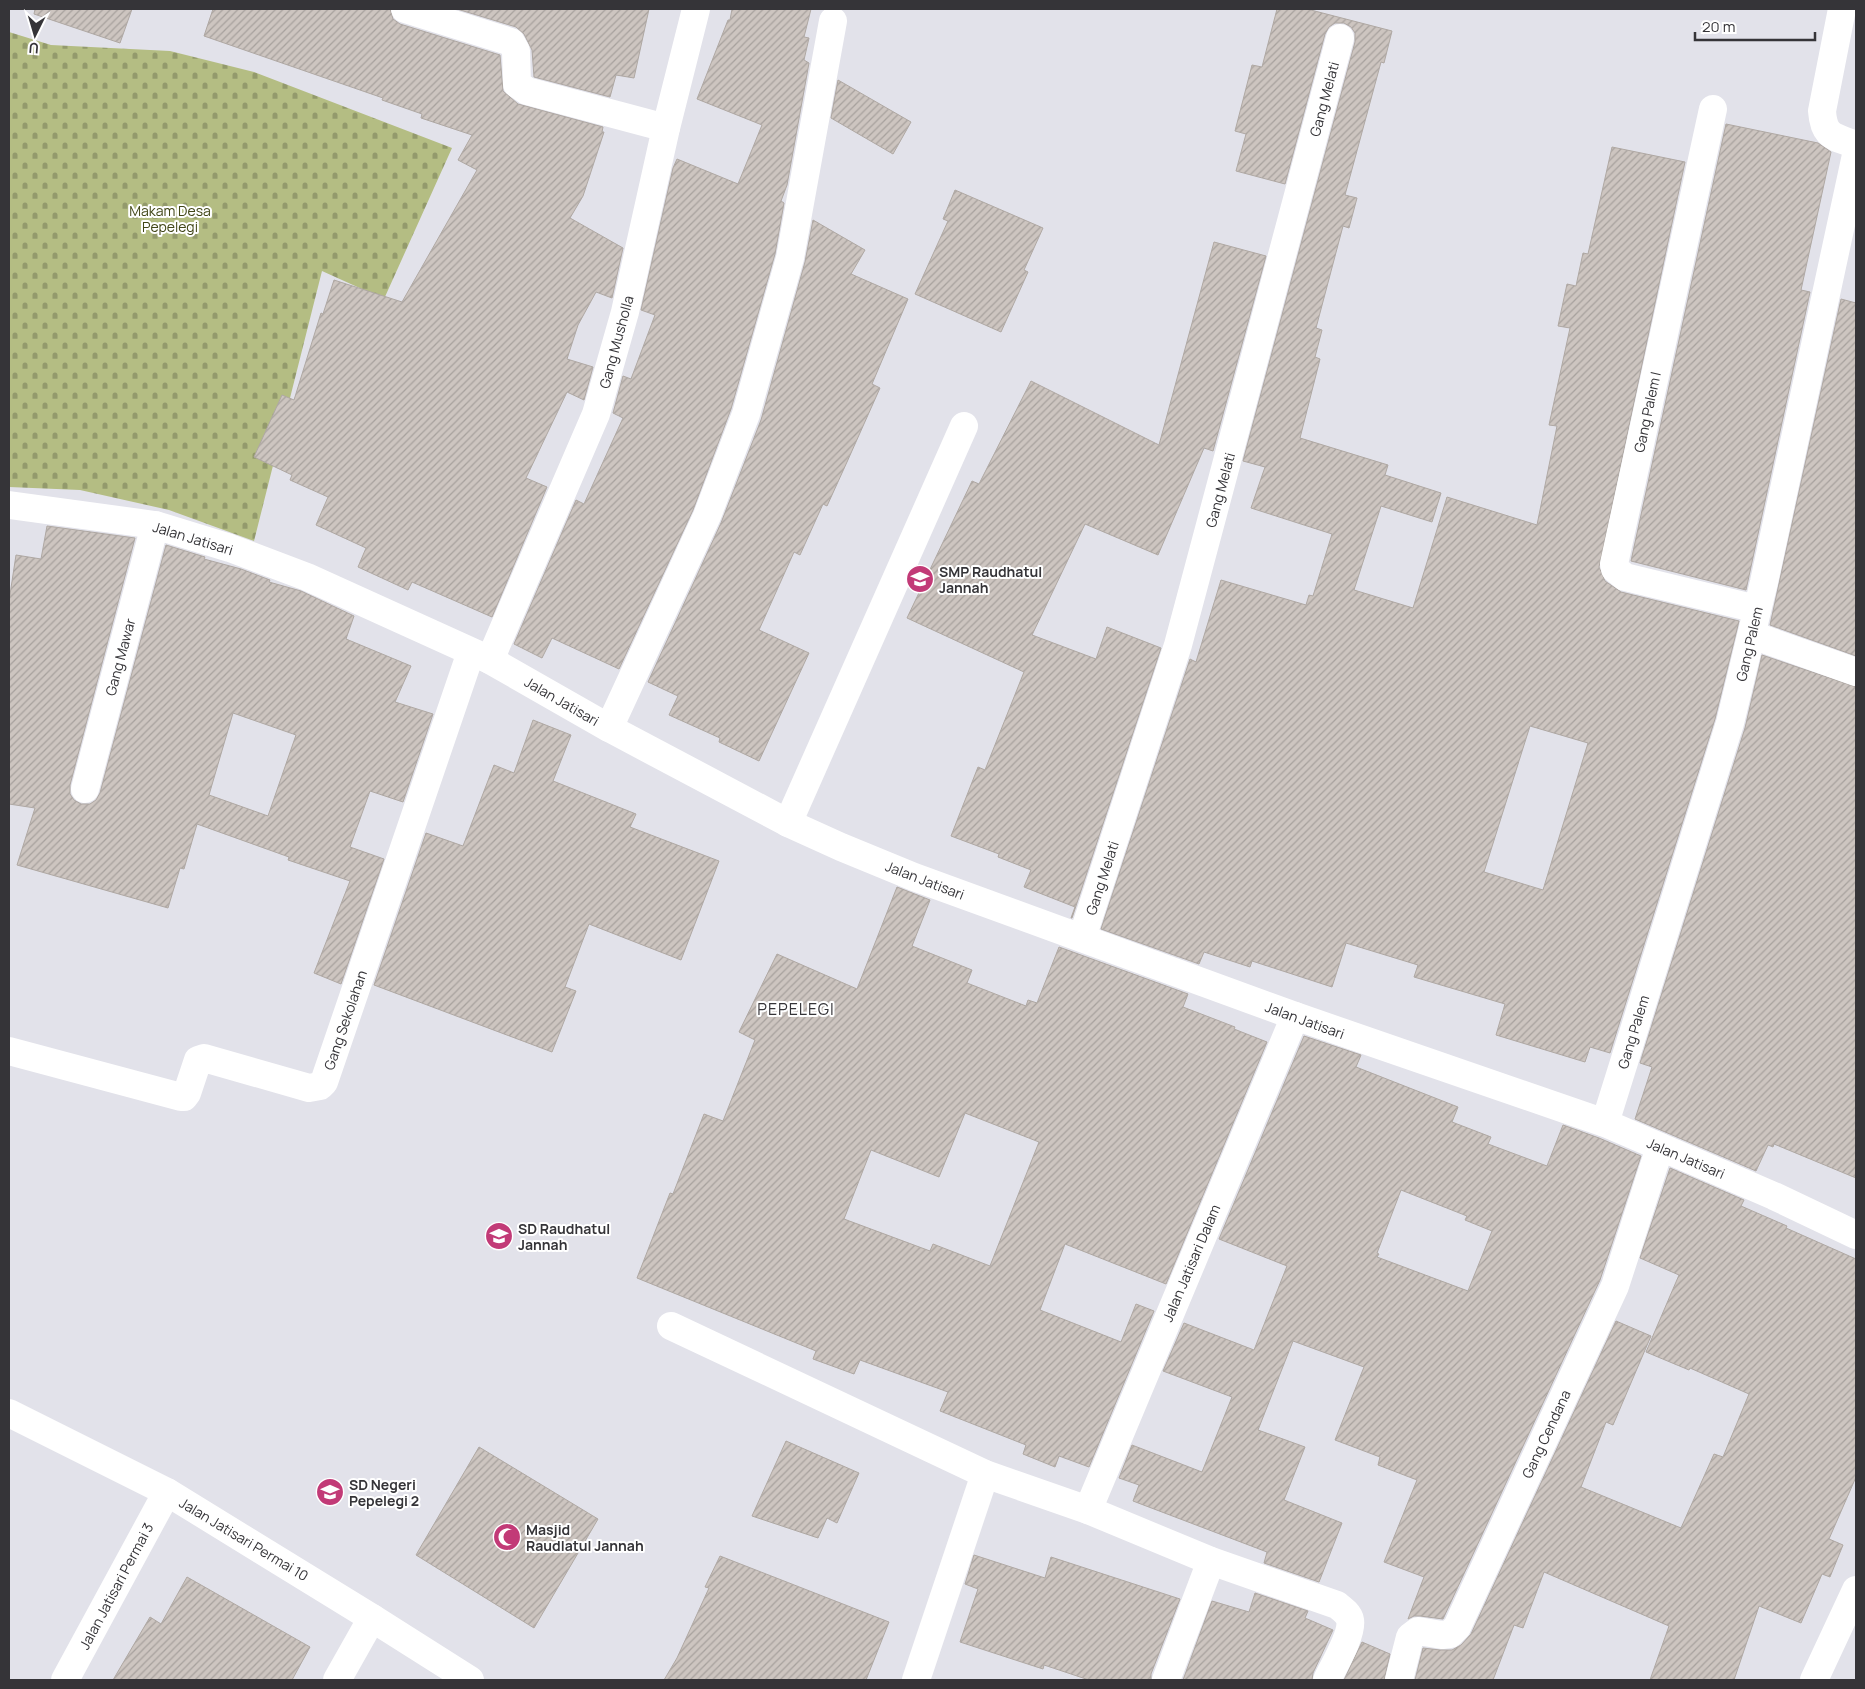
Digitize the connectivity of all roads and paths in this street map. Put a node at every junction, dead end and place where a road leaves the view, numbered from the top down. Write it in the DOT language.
graph roads {
  1 [pos="405,9"];
  2 [pos="696,9"];
  3 [pos="1842,9"];
  4 [pos="833,21"];
  5 [pos="1340,38"];
  6 [pos="1713,109"];
  7 [pos="666,128"];
  8 [pos="1856,145"];
  9 [pos="1856,155"];
  10 [pos="964,426"];
  11 [pos="9,506"];
  12 [pos="155,525"];
  13 [pos="1757,609"];
  14 [pos="1752,635"];
  15 [pos="481,656"];
  16 [pos="1856,672"];
  17 [pos="609,728"];
  18 [pos="85,789"];
  19 [pos="788,823"];
  20 [pos="1082,938"];
  21 [pos="1295,1016"];
  22 [pos="9,1051"];
  23 [pos="1605,1123"];
  24 [pos="1660,1147"];
  25 [pos="1856,1235"];
  26 [pos="671,1326"];
  27 [pos="9,1413"];
  28 [pos="985,1474"];
  29 [pos="166,1492"];
  30 [pos="1088,1510"];
  31 [pos="1211,1561"];
  32 [pos="1856,1590"];
  33 [pos="372,1618"];
  34 [pos="65,1680"];
  35 [pos="337,1680"];
  36 [pos="470,1680"];
  37 [pos="916,1680"];
  38 [pos="1166,1680"];
  39 [pos="1327,1680"];
  40 [pos="1399,1680"];
  41 [pos="1814,1680"];
  1 -- 7 [label="street"];
  2 -- 7 [label="street, Gang Musholla"];
  3 -- 8 [label="street"];
  4 -- 17 [label="street"];
  5 -- 20 [label="street, Gang Melati"];
  6 -- 13 [label="street, Gang Palem I"];
  7 -- 15 [label="street, Gang Musholla"];
  9 -- 13 [label="street, Gang Palem"];
  10 -- 19 [label="street"];
  11 -- 12 [label="street, Jalan Jatisari"];
  12 -- 15 [label="street, Jalan Jatisari"];
  12 -- 18 [label="street, Gang Mawar"];
  13 -- 14 [label="street, Gang Palem"];
  14 -- 16 [label="street"];
  14 -- 23 [label="street, Gang Palem"];
  15 -- 17 [label="street, Jalan Jatisari"];
  15 -- 22 [label="street, Gang Sekolahan"];
  17 -- 19 [label="street, Jalan Jatisari"];
  19 -- 20 [label="street, Jalan Jatisari"];
  20 -- 21 [label="street, Jalan Jatisari"];
  21 -- 23 [label="street, Jalan Jatisari"];
  21 -- 30 [label="street, Jalan Jatisari Dalam"];
  23 -- 24 [label="street, Jalan Jatisari"];
  24 -- 25 [label="street, Jalan Jatisari"];
  24 -- 40 [label="street, Gang Cendana"];
  26 -- 28 [label="street"];
  27 -- 29 [label="street, Jalan Jatisari Permai 10"];
  28 -- 30 [label="street"];
  28 -- 37 [label="street"];
  29 -- 33 [label="street, Jalan Jatisari Permai 10"];
  29 -- 34 [label="street, Jalan Jatisari Permai 3"];
  30 -- 31 [label="street"];
  31 -- 38 [label="street"];
  31 -- 39 [label="street"];
  32 -- 41 [label="street"];
  33 -- 35 [label="street"];
  33 -- 36 [label="street, Jalan Jatisari Permai 10"];
}
